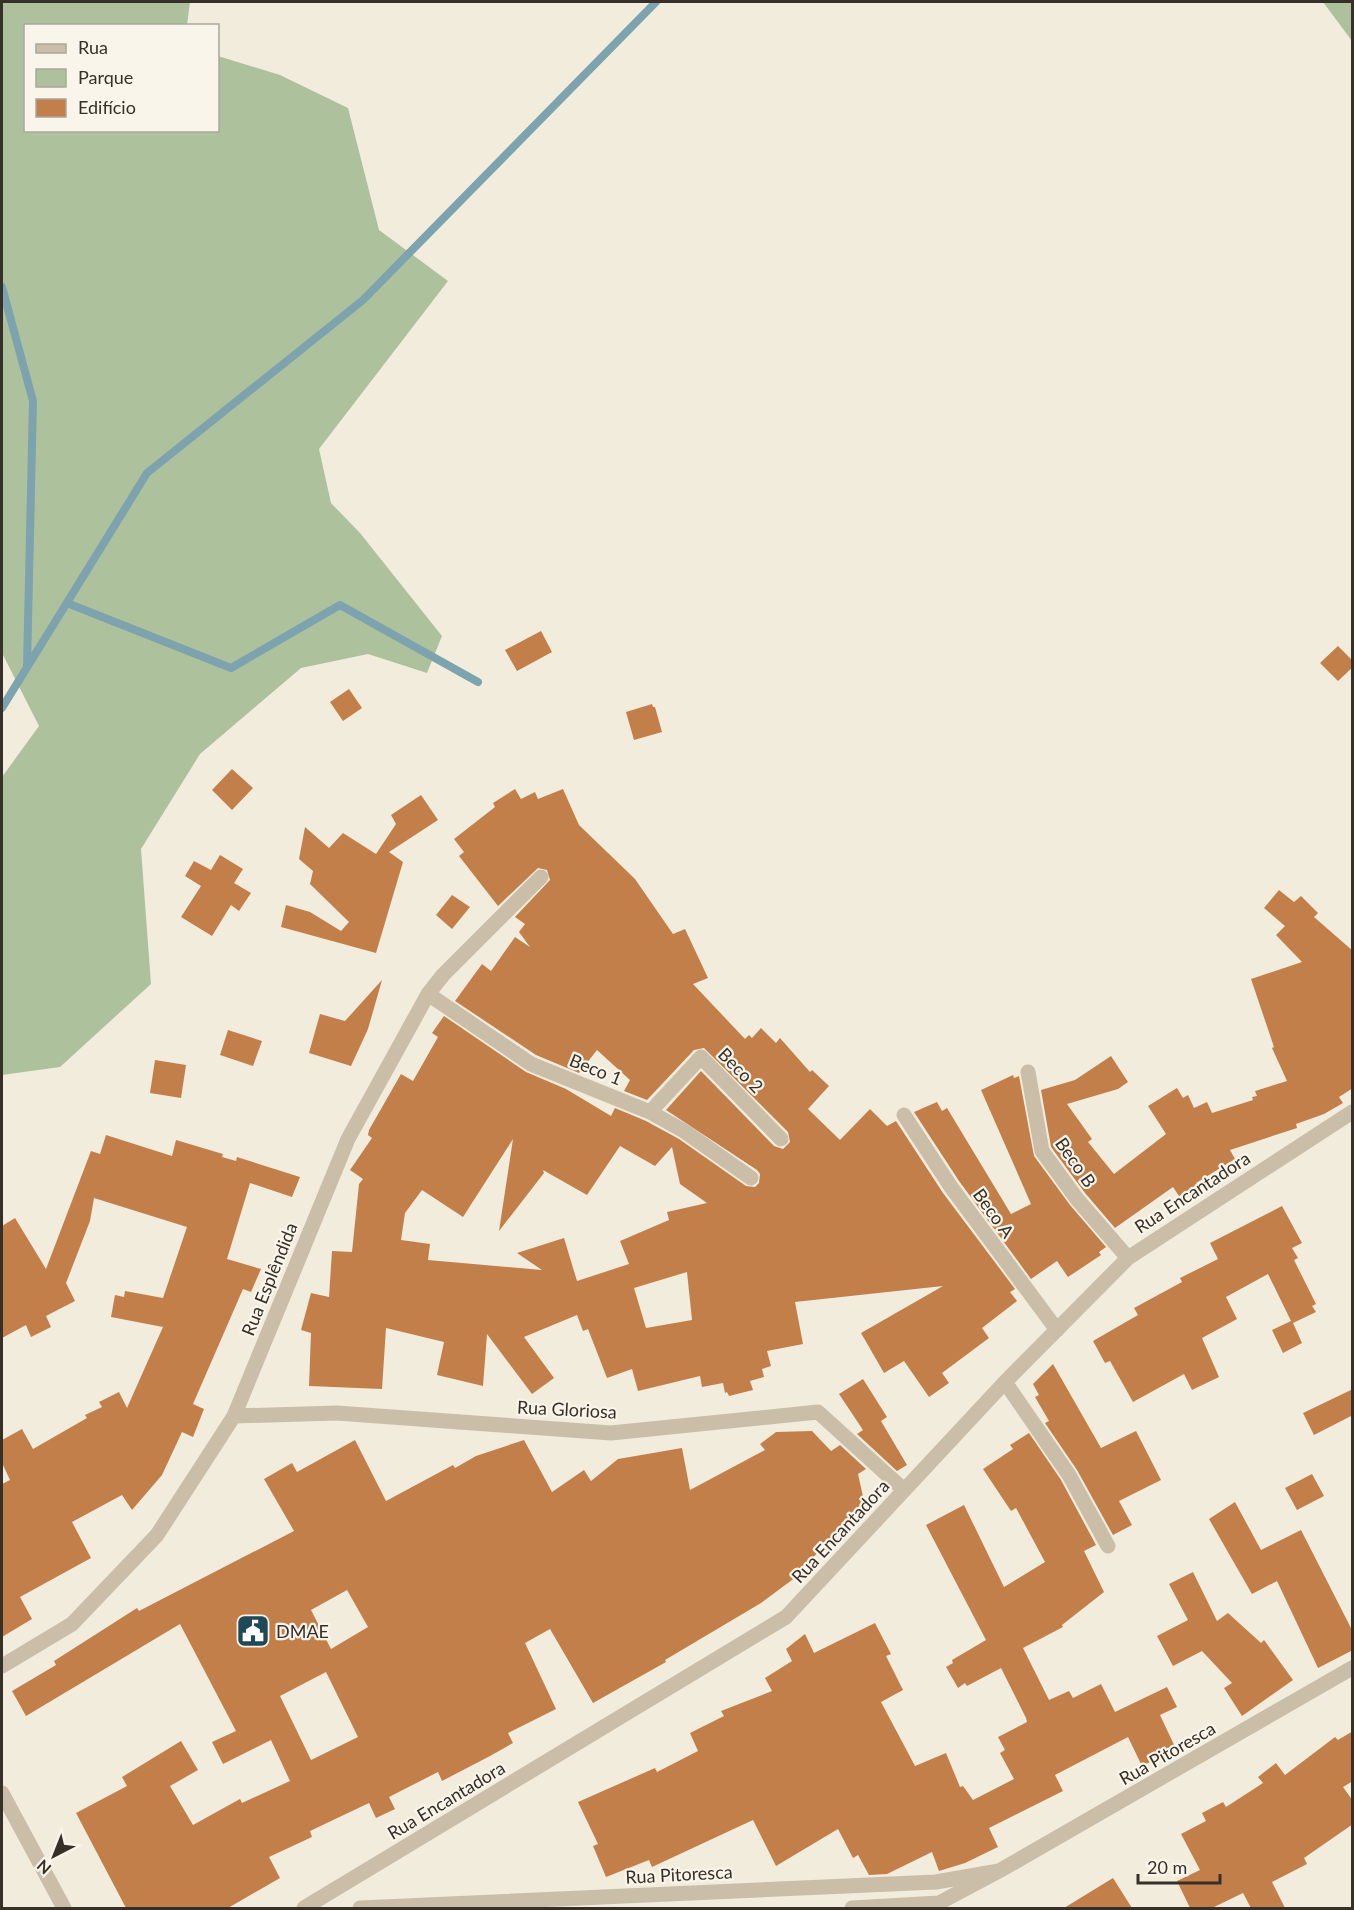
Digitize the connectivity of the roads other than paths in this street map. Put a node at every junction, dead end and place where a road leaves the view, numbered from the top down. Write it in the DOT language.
graph roads {
  1 [pos="541,877"];
  2 [pos="428,994"];
  3 [pos="1028,1072"];
  4 [pos="650,1112"];
  5 [pos="1353,1112"];
  6 [pos="904,1115"];
  7 [pos="781,1139"];
  8 [pos="751,1178"];
  9 [pos="1128,1258"];
  10 [pos="1057,1330"];
  11 [pos="1005,1382"];
  12 [pos="234,1416"];
  13 [pos="904,1490"];
  14 [pos="1108,1546"];
  15 [pos="2,1666"];
  16 [pos="1353,1668"];
  17 [pos="2,1793"];
  18 [pos="999,1871"];
  19 [pos="64,1908"];
  20 [pos="304,1908"];
  21 [pos="360,1908"];
  22 [pos="852,1908"];
  1 -- 2 [label="street, Rua Esplêndida"];
  2 -- 4 [label="street, Beco 1"];
  2 -- 12 [label="street, Rua Esplêndida"];
  3 -- 9 [label="street, Beco B"];
  4 -- 7 [label="street, Beco 2"];
  4 -- 8 [label="street, Beco 1"];
  5 -- 9 [label="street, Rua Encantadora"];
  6 -- 10 [label="street, Beco A"];
  9 -- 10 [label="street, Rua Encantadora"];
  10 -- 11 [label="street, Rua Encantadora"];
  11 -- 13 [label="street, Rua Encantadora"];
  11 -- 14 [label="street"];
  12 -- 13 [label="street, Rua Gloriosa"];
  12 -- 15 [label="street, Rua Esplêndida"];
  13 -- 20 [label="street, Rua Encantadora"];
  16 -- 18 [label="street, Rua Pitoresca"];
  17 -- 19 [label="street"];
  18 -- 21 [label="street, Rua Pitoresca"];
  18 -- 22 [label="street, Rua Pitoresca"];
}
